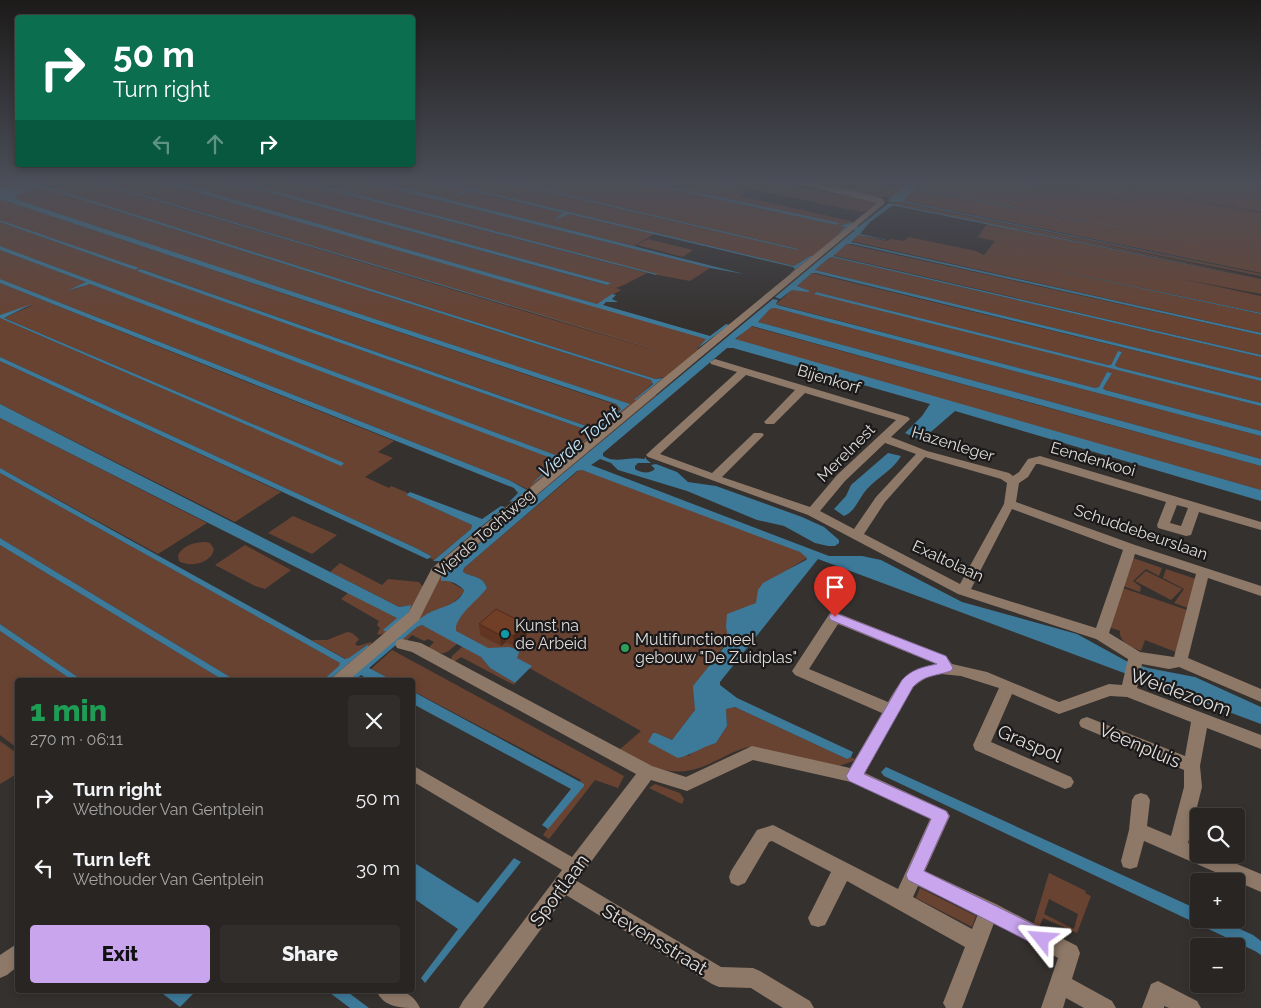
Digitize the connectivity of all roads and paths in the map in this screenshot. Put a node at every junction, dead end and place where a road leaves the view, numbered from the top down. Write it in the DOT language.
graph roads {
  1 [pos="852,229"];
  2 [pos="715,362"];
  3 [pos="744,371"];
  4 [pos="803,388"];
  5 [pos="904,418"];
  6 [pos="770,422"];
  7 [pos="758,435"];
  8 [pos="883,438"];
  9 [pos="923,453"];
  10 [pos="714,478"];
  11 [pos="1013,482"];
  12 [pos="1173,500"];
  13 [pos="1010,504"];
  14 [pos="1194,506"];
  15 [pos="812,512"];
  16 [pos="1261,526"];
  17 [pos="857,536"];
  18 [pos="1130,548"];
  19 [pos="1203,572"];
  20 [pos="963,591"];
  21 [pos="1261,591"];
  22 [pos="1101,635"];
  23 [pos="402,644"];
  24 [pos="1135,659"];
  25 [pos="1180,661"];
  26 [pos="946,668"];
  27 [pos="341,678"];
  28 [pos="1129,685"];
  29 [pos="1007,687"];
  30 [pos="1261,696"];
  31 [pos="886,708"];
  32 [pos="1200,719"];
  33 [pos="1087,723"];
  34 [pos="1261,742"];
  35 [pos="1192,766"];
  36 [pos="647,772"];
  37 [pos="415,774"];
  38 [pos="854,776"];
  39 [pos="1066,782"];
  40 [pos="1141,800"];
  41 [pos="1138,830"];
  42 [pos="1178,846"];
  43 [pos="1130,862"];
  44 [pos="843,869"];
  45 [pos="914,875"];
  46 [pos="570,876"];
  47 [pos="738,877"];
  48 [pos="1261,883"];
  49 [pos="902,901"];
  50 [pos="988,910"];
  51 [pos="818,918"];
  52 [pos="976,942"];
  53 [pos="15,956"];
  54 [pos="0,968"];
  55 [pos="1060,984"];
  56 [pos="390,993"];
  57 [pos="954,1003"];
  58 [pos="409,1008"];
  59 [pos="470,1008"];
  60 [pos="803,1008"];
  61 [pos="1052,1008"];
  62 [pos="1105,1008"];
  63 [pos="1154,1008"];
  64 [pos="1190,1008"];
  1 -- 27 [label="street, Vierde Tochtweg"];
  2 -- 3 [label="street, Bijenkorf"];
  3 -- 4 [label="street, Bijenkorf"];
  3 -- 10 [label="street, Exaltolaan"];
  4 -- 5 [label="street, Bijenkorf"];
  4 -- 6 [label="street"];
  5 -- 8 [label="street, Merelnest"];
  7 -- 10 [label="street"];
  8 -- 9 [label="street, Hazenleger"];
  8 -- 15 [label="street, Merelnest"];
  9 -- 11 [label="street, Hazenleger"];
  9 -- 17 [label="street"];
  10 -- 15 [label="street, Exaltolaan"];
  11 -- 12 [label="street, Eendenkooi"];
  11 -- 13 [label="street"];
  12 -- 14 [label="street, Eendenkooi"];
  12 -- 14 [label="street"];
  13 -- 18 [label="street, Schuddebeurslaan"];
  13 -- 20 [label="street"];
  14 -- 16 [label="street, Eendenkooi"];
  15 -- 17 [label="street, Exaltolaan"];
  17 -- 20 [label="street, Exaltolaan"];
  18 -- 19 [label="street, Schuddebeurslaan"];
  18 -- 22 [label="street"];
  19 -- 21 [label="street, Schuddebeurslaan"];
  19 -- 25 [label="street"];
  20 -- 22 [label="street, Exaltolaan"];
  22 -- 24 [label="street, Exaltolaan"];
  23 -- 36 [label="street"];
  24 -- 25 [label="street, Exaltolaan"];
  24 -- 28 [label="street"];
  25 -- 30 [label="street, Exaltolaan"];
  26 -- 29 [label="street, Weidezoom"];
  26 -- 31 [label="street, Weidezoom"];
  26 -- 38 [label="street, Weidezoom"];
  28 -- 29 [label="street, Weidezoom"];
  28 -- 32 [label="street, Weidezoom"];
  29 -- 39 [label="street, Graspol"];
  32 -- 34 [label="street, Weidezoom"];
  32 -- 35 [label="street, Veenpluis"];
  33 -- 35 [label="street, Veenpluis"];
  35 -- 42 [label="street, Veenpluis"];
  36 -- 38 [label="street"];
  36 -- 46 [label="street, Sportlaan"];
  37 -- 46 [label="street, Stevensstraat"];
  38 -- 45 [label="street"];
  40 -- 41 [label="street"];
  41 -- 42 [label="street"];
  41 -- 43 [label="street"];
  42 -- 48 [label="street"];
  44 -- 47 [label="street"];
  44 -- 49 [label="street"];
  44 -- 51 [label="street"];
  45 -- 49 [label="street"];
  45 -- 50 [label="street"];
  46 -- 59 [label="street, Sportlaan"];
  46 -- 60 [label="street, Stevensstraat"];
  49 -- 52 [label="street"];
  50 -- 52 [label="street"];
  50 -- 55 [label="street"];
  52 -- 57 [label="street"];
  53 -- 54 [label="street"];
  55 -- 61 [label="street"];
  55 -- 62 [label="street"];
  56 -- 58 [label="street"];
  63 -- 64 [label="street"];
}
